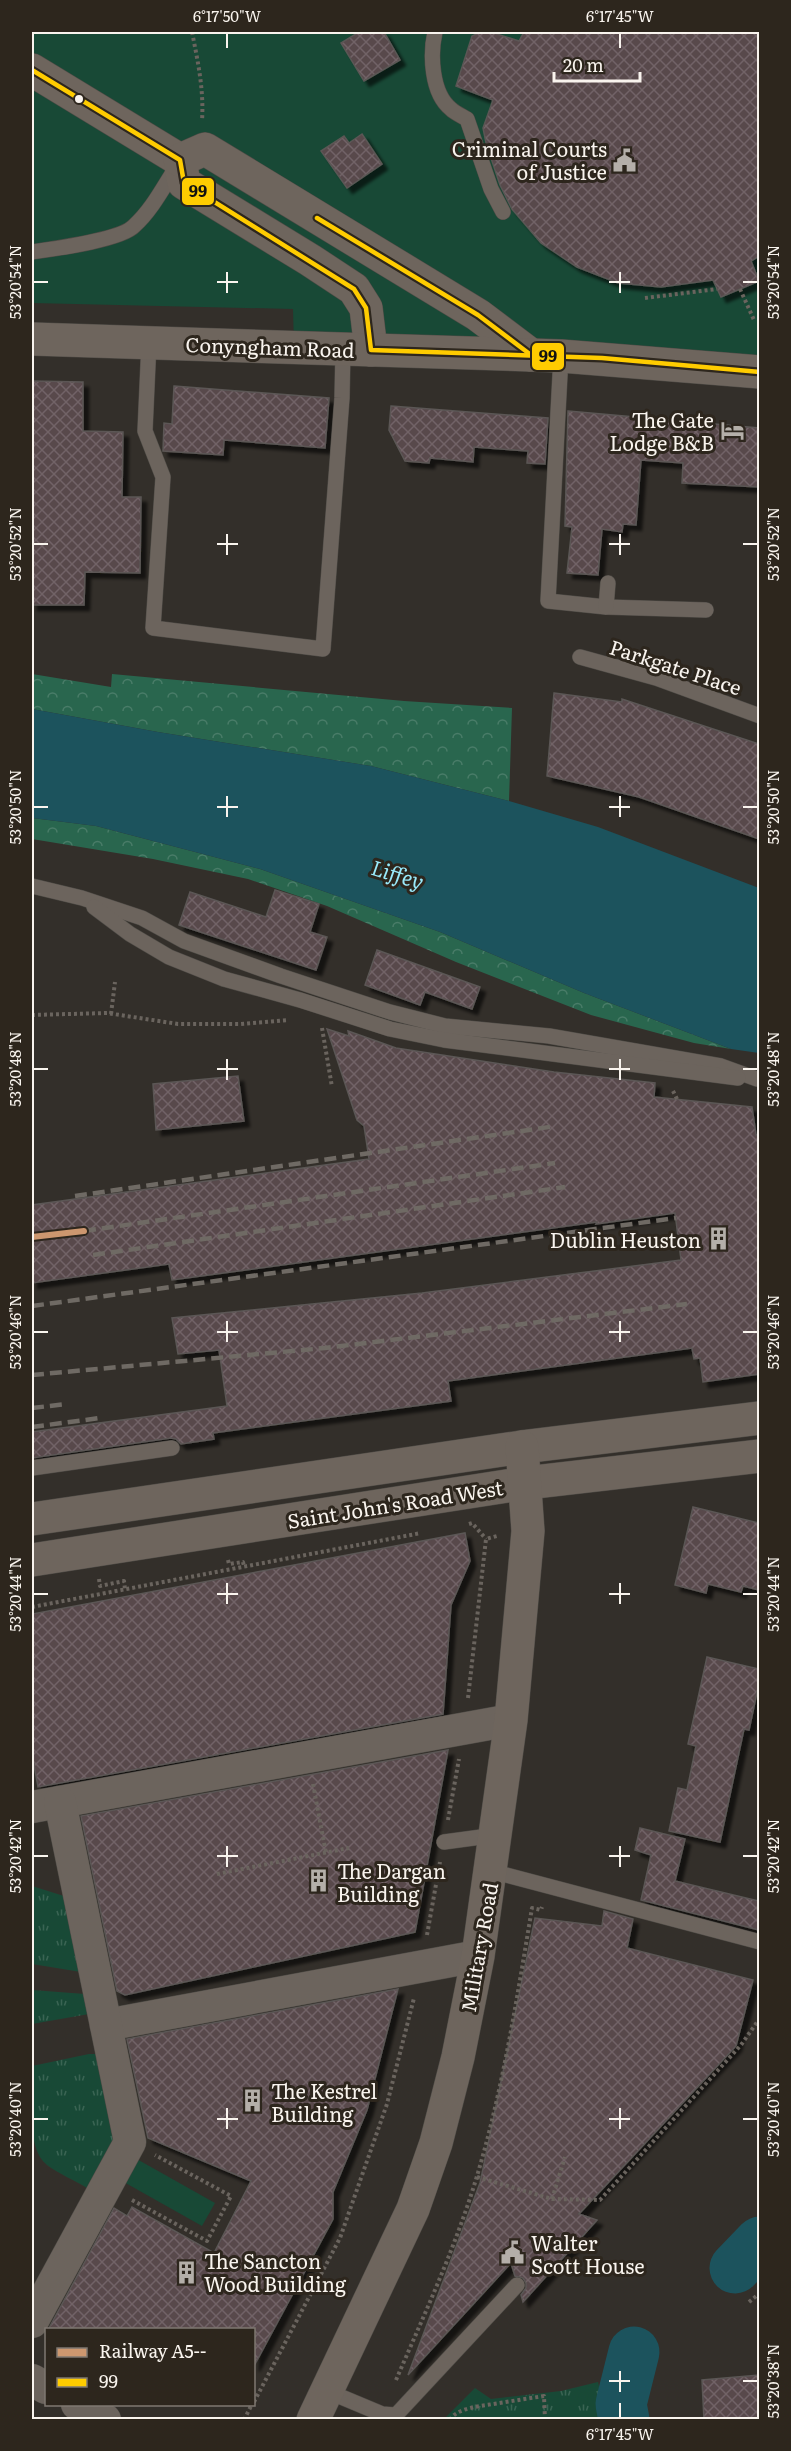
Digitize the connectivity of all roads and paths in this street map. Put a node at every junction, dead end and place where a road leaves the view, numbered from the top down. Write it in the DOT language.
graph roads {
  1 [pos="192,32"];
  2 [pos="435,32"];
  3 [pos="32,70"];
  4 [pos="180,160"];
  5 [pos="503,212"];
  6 [pos="32,252"];
  7 [pos="717,289"];
  8 [pos="740,289"];
  9 [pos="645,298"];
  10 [pos="754,320"];
  11 [pos="32,339"];
  12 [pos="148,342"];
  13 [pos="357,349"];
  14 [pos="546,355"];
  15 [pos="759,372"];
  16 [pos="608,583"];
  17 [pos="606,607"];
  18 [pos="706,609"];
  19 [pos="580,657"];
  20 [pos="759,716"];
  21 [pos="32,886"];
  22 [pos="82,898"];
  23 [pos="116,982"];
  24 [pos="111,1014"];
  25 [pos="32,1015"];
  26 [pos="324,1018"];
  27 [pos="292,1020"];
  28 [pos="758,1079"];
  29 [pos="332,1087"];
  30 [pos="759,1418"];
  31 [pos="522,1447"];
  32 [pos="172,1448"];
  33 [pos="759,1456"];
  34 [pos="32,1468"];
  35 [pos="526,1483"];
  36 [pos="32,1519"];
  37 [pos="461,1526"];
  38 [pos="528,1531"];
  39 [pos="428,1532"];
  40 [pos="486,1539"];
  41 [pos="32,1560"];
  42 [pos="228,1560"];
  43 [pos="244,1566"];
  44 [pos="99,1578"];
  45 [pos="125,1589"];
  46 [pos="32,1607"];
  47 [pos="511,1720"];
  48 [pos="464,1729"];
  49 [pos="307,1757"];
  50 [pos="46,1804"];
  51 [pos="496,1835"];
  52 [pos="444,1842"];
  53 [pos="349,1848"];
  54 [pos="326,1853"];
  55 [pos="490,1872"];
  56 [pos="217,1874"];
  57 [pos="546,1886"];
  58 [pos="759,1942"];
  59 [pos="478,1956"];
  60 [pos="422,1966"];
  61 [pos="759,2018"];
  62 [pos="106,2025"];
  63 [pos="130,2142"];
  64 [pos="565,2157"];
  65 [pos="477,2177"];
  66 [pos="106,2185"];
  67 [pos="552,2199"];
  68 [pos="516,2285"];
  69 [pos="759,2293"];
  70 [pos="748,2302"];
  71 [pos="32,2322"];
  72 [pos="327,2391"];
  73 [pos="255,2399"];
  74 [pos="80,2406"];
  75 [pos="251,2406"];
  76 [pos="382,2414"];
  77 [pos="105,2420"];
  78 [pos="244,2420"];
  79 [pos="313,2420"];
  80 [pos="450,2420"];
  81 [pos="545,2420"];
  1 -- 4 [label="path"];
  2 -- 5 [label="lane"];
  3 -- 4 [label="main road"];
  4 -- 6 [label="lane"];
  4 -- 13 [label="main road"];
  4 -- 14 [label="main road"];
  7 -- 9 [label="path"];
  8 -- 10 [label="path"];
  11 -- 12 [label="main road, Conyngham Road"];
  12 -- 13 [label="main road, Conyngham Road"];
  12 -- 13 [label="lane"];
  13 -- 14 [label="main road, Conyngham Road"];
  14 -- 15 [label="main road, Conyngham Road"];
  14 -- 17 [label="lane"];
  16 -- 17 [label="lane"];
  17 -- 18 [label="lane"];
  19 -- 20 [label="lane, Parkgate Place"];
  21 -- 22 [label="lane"];
  22 -- 28 [label="lane"];
  22 -- 28 [label="lane"];
  23 -- 24 [label="path"];
  24 -- 25 [label="path"];
  24 -- 27 [label="path"];
  26 -- 29 [label="path"];
  30 -- 31 [label="main road, Saint John's Road West"];
  31 -- 35 [label="main road, Military Road"];
  31 -- 36 [label="main road, Saint John's Road West"];
  32 -- 34 [label="lane"];
  33 -- 35 [label="main road, Saint John's Road West"];
  35 -- 38 [label="main road, Military Road"];
  35 -- 41 [label="main road, Saint John's Road West"];
  37 -- 40 [label="path"];
  38 -- 40 [label="path"];
  38 -- 47 [label="main road, Military Road"];
  39 -- 43 [label="path"];
  40 -- 48 [label="path"];
  42 -- 43 [label="path"];
  43 -- 45 [label="path"];
  44 -- 45 [label="path"];
  45 -- 46 [label="path"];
  47 -- 48 [label="street"];
  47 -- 51 [label="main road, Military Road"];
  48 -- 49 [label="street"];
  48 -- 52 [label="path"];
  49 -- 50 [label="street"];
  49 -- 54 [label="path"];
  50 -- 62 [label="street"];
  51 -- 52 [label="lane"];
  51 -- 55 [label="main road, Military Road"];
  52 -- 60 [label="path"];
  53 -- 54 [label="path"];
  54 -- 56 [label="path"];
  55 -- 57 [label="lane"];
  55 -- 59 [label="main road, Military Road"];
  57 -- 58 [label="lane"];
  57 -- 65 [label="path"];
  59 -- 60 [label="street"];
  59 -- 72 [label="main road, Military Road"];
  60 -- 62 [label="street"];
  60 -- 73 [label="path"];
  61 -- 67 [label="path"];
  62 -- 63 [label="street"];
  63 -- 66 [label="street"];
  63 -- 66 [label="path"];
  64 -- 67 [label="path"];
  65 -- 67 [label="path"];
  65 -- 76 [label="path"];
  66 -- 71 [label="street"];
  68 -- 76 [label="lane"];
  69 -- 70 [label="path"];
  72 -- 76 [label="lane"];
  72 -- 79 [label="main road, Military Road"];
  74 -- 77 [label="street"];
  75 -- 78 [label="path"];
  80 -- 81 [label="path"];
}
